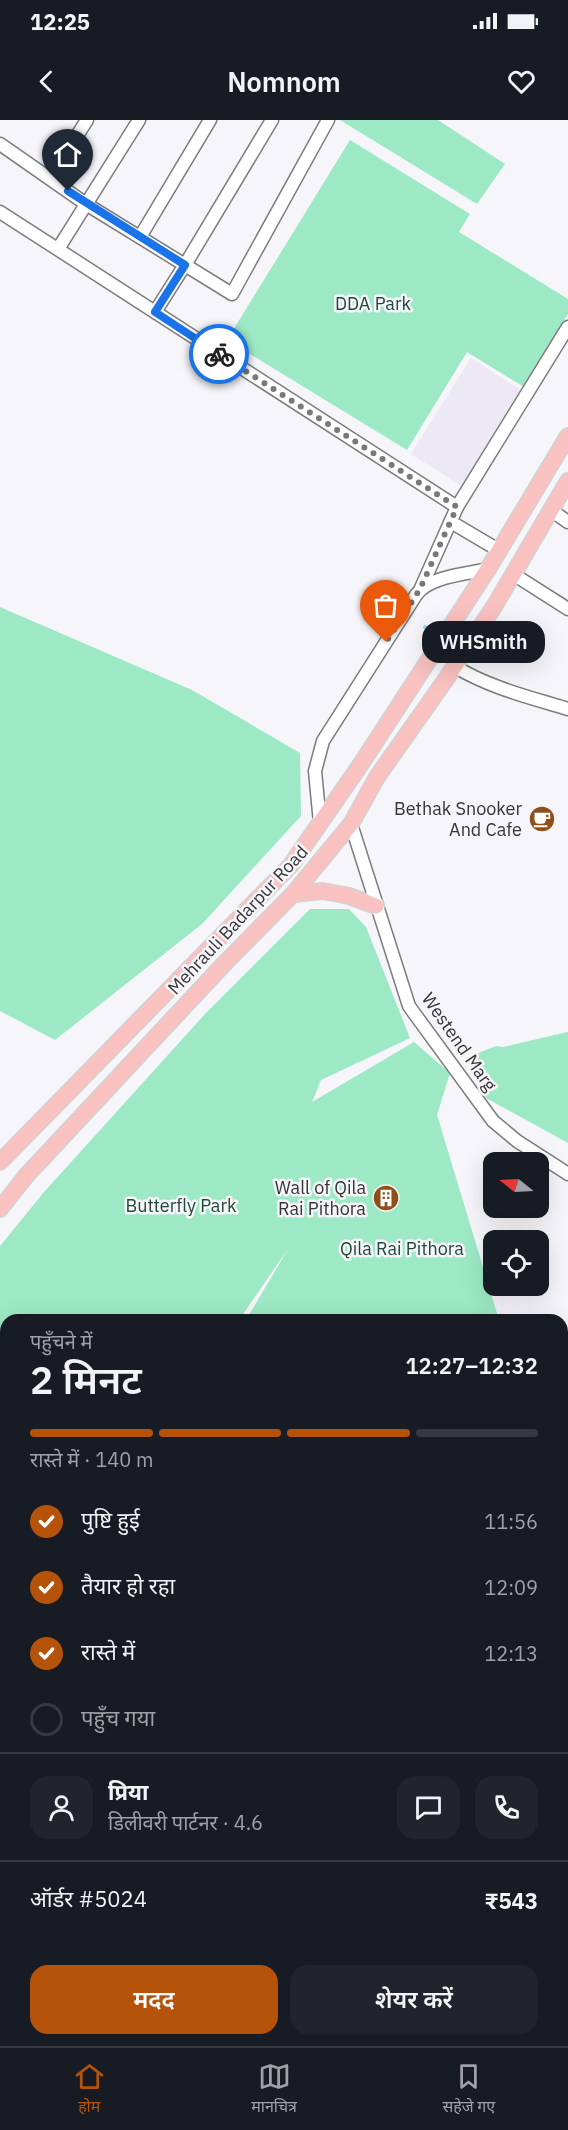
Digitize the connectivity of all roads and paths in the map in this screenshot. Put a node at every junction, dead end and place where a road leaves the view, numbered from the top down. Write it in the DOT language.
graph roads {
  1 [pos="87,120"];
  2 [pos="139,120"];
  3 [pos="210,120"];
  4 [pos="272,120"];
  5 [pos="328,120"];
  6 [pos="0,144"];
  7 [pos="50,178"];
  8 [pos="86,204"];
  9 [pos="0,212"];
  10 [pos="140,237"];
  11 [pos="58,249"];
  12 [pos="185,265"];
  13 [pos="155,312"];
  14 [pos="568,327"];
  15 [pos="568,436"];
  16 [pos="568,481"];
  17 [pos="457,507"];
  18 [pos="551,510"];
  19 [pos="451,522"];
  20 [pos="568,522"];
  21 [pos="500,551"];
  22 [pos="488,569"];
  23 [pos="513,574"];
  24 [pos="420,589"];
  25 [pos="568,609"];
  26 [pos="454,666"];
  27 [pos="568,709"];
  28 [pos="320,823"];
  29 [pos="351,824"];
  30 [pos="293,894"];
  31 [pos="376,906"];
  32 [pos="0,1162"];
  33 [pos="568,1174"];
  34 [pos="0,1209"];
  1 -- 7 [label="street"];
  2 -- 8 [label="street"];
  3 -- 10 [label="street"];
  4 -- 12 [label="street"];
  5 -- 12 [label="street"];
  6 -- 7 [label="street"];
  7 -- 8 [label="street"];
  8 -- 10 [label="street"];
  8 -- 11 [label="street"];
  9 -- 11 [label="street"];
  10 -- 12 [label="street"];
  11 -- 13 [label="street"];
  12 -- 13 [label="street"];
  13 -- 17 [label="street"];
  14 -- 17 [label="street"];
  15 -- 21 [label="main road, Mehrauli Badarpur Road"];
  16 -- 18 [label="main road, Mehrauli Badarpur Road"];
  17 -- 19 [label="street"];
  18 -- 20 [label="street"];
  18 -- 23 [label="main road, Mehrauli Badarpur Road"];
  19 -- 21 [label="street"];
  19 -- 24 [label="street"];
  21 -- 22 [label="main road, Mehrauli Badarpur Road"];
  22 -- 24 [label="street"];
  22 -- 28 [label="main road, Mehrauli Badarpur Road"];
  23 -- 25 [label="street"];
  23 -- 26 [label="main road, Mehrauli Badarpur Road"];
  24 -- 28 [label="street"];
  26 -- 27 [label="street"];
  26 -- 29 [label="main road, Mehrauli Badarpur Road"];
  28 -- 32 [label="main road, Mehrauli Badarpur Road"];
  29 -- 30 [label="main road, Mehrauli Badarpur Road"];
  29 -- 31 [label="street, Westend Marg"];
  30 -- 31 [label="main road"];
  30 -- 34 [label="main road, Mehrauli Badarpur Road"];
  31 -- 33 [label="street, Westend Marg"];
}
